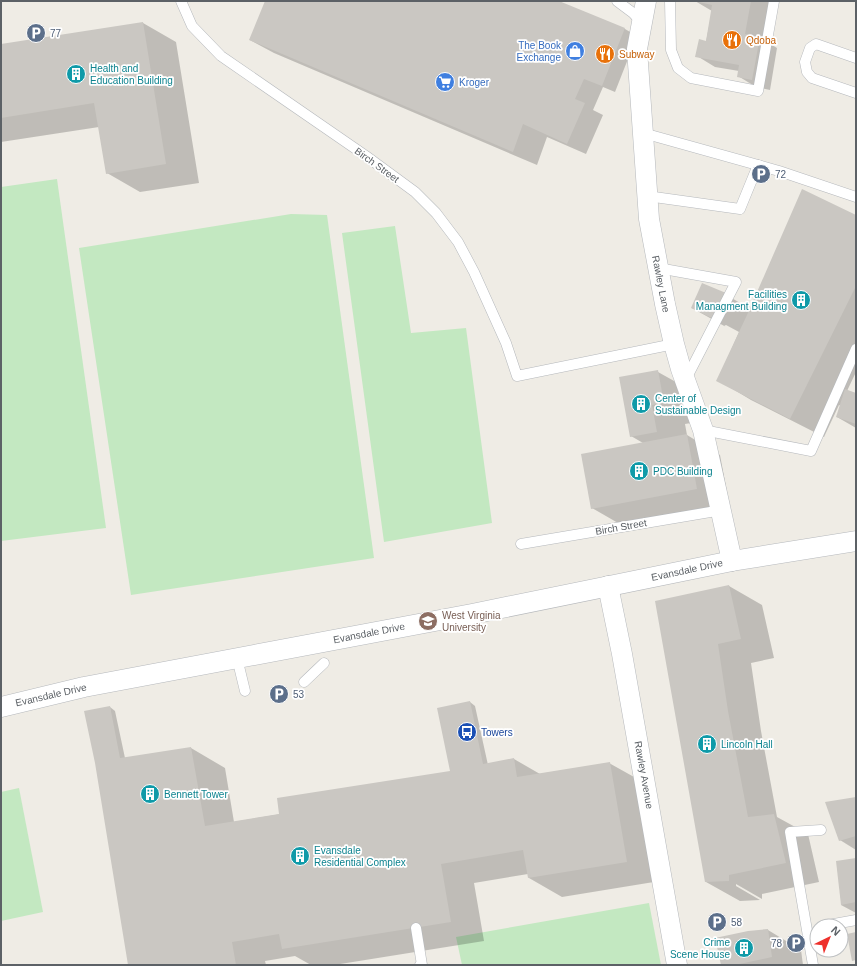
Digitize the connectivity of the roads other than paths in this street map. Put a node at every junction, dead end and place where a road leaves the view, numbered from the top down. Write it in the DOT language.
graph roads {
  1 [pos="181,1"];
  2 [pos="617,1"];
  3 [pos="646,1"];
  4 [pos="670,1"];
  5 [pos="774,1"];
  6 [pos="642,23"];
  7 [pos="856,58"];
  8 [pos="856,93"];
  9 [pos="643,133"];
  10 [pos="758,165"];
  11 [pos="647,196"];
  12 [pos="856,198"];
  13 [pos="658,268"];
  14 [pos="674,344"];
  15 [pos="856,350"];
  16 [pos="685,381"];
  17 [pos="703,430"];
  18 [pos="722,510"];
  19 [pos="856,541"];
  20 [pos="521,544"];
  21 [pos="732,561"];
  22 [pos="608,586"];
  23 [pos="237,658"];
  24 [pos="324,662"];
  25 [pos="304,682"];
  26 [pos="244,691"];
  27 [pos="1,707"];
  28 [pos="821,830"];
  29 [pos="416,928"];
  30 [pos="807,929"];
  31 [pos="420,965"];
  32 [pos="677,965"];
  33 [pos="813,965"];
  1 -- 14 [label="lane, Birch Street"];
  2 -- 6 [label="lane"];
  3 -- 6 [label="street, Rawley Lane"];
  4 -- 5 [label="lane"];
  6 -- 9 [label="street, Rawley Lane"];
  7 -- 8 [label="lane"];
  9 -- 10 [label="lane"];
  9 -- 11 [label="street, Rawley Lane"];
  10 -- 11 [label="lane"];
  10 -- 12 [label="lane"];
  11 -- 13 [label="street, Rawley Lane"];
  13 -- 14 [label="street, Rawley Lane"];
  13 -- 16 [label="lane"];
  14 -- 16 [label="street, Rawley Lane"];
  15 -- 17 [label="lane"];
  16 -- 17 [label="street, Rawley Lane"];
  17 -- 18 [label="street, Rawley Lane"];
  18 -- 20 [label="lane, Birch Street"];
  18 -- 21 [label="street, Rawley Lane"];
  19 -- 21 [label="street, Evansdale Drive"];
  21 -- 22 [label="street, Evansdale Drive"];
  22 -- 23 [label="street, Evansdale Drive"];
  22 -- 32 [label="street, Rawley Avenue"];
  23 -- 26 [label="lane"];
  23 -- 27 [label="street, Evansdale Drive"];
  24 -- 25 [label="lane"];
  28 -- 30 [label="lane"];
  29 -- 31 [label="lane"];
  30 -- 33 [label="lane"];
}
